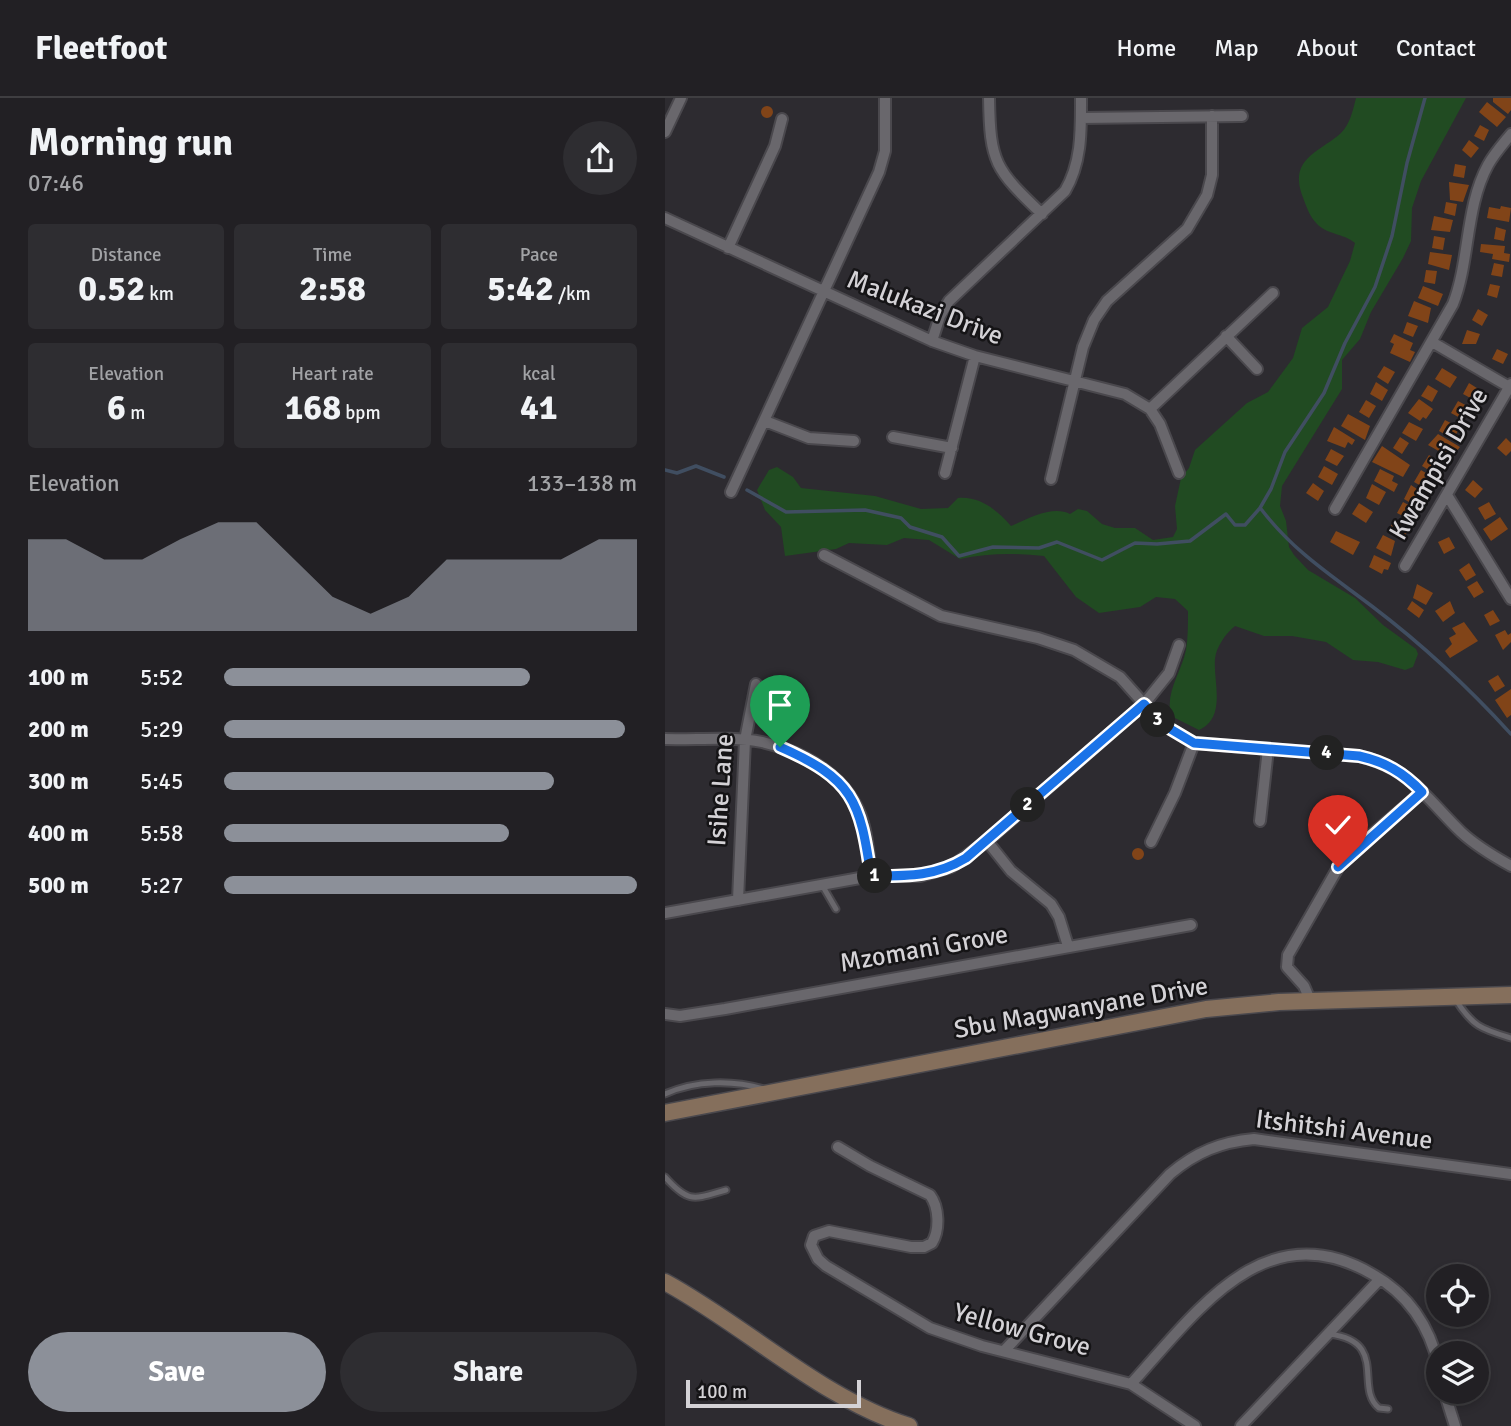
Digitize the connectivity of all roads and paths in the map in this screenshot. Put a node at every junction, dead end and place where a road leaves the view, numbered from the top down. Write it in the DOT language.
graph roads {
  1 [pos="681,98"];
  2 [pos="885,98"];
  3 [pos="989,98"];
  4 [pos="1081,98"];
  5 [pos="1212,116"];
  6 [pos="1242,116"];
  7 [pos="782,118"];
  8 [pos="1081,118"];
  9 [pos="665,132"];
  10 [pos="1511,134"];
  11 [pos="1042,214"];
  12 [pos="665,218"];
  13 [pos="728,248"];
  14 [pos="822,292"];
  15 [pos="1273,293"];
  16 [pos="1226,336"];
  17 [pos="932,341"];
  18 [pos="1432,342"];
  19 [pos="975,356"];
  20 [pos="1257,369"];
  21 [pos="1075,380"];
  22 [pos="1511,386"];
  23 [pos="1150,409"];
  24 [pos="765,421"];
  25 [pos="893,437"];
  26 [pos="854,440"];
  27 [pos="952,448"];
  28 [pos="946,473"];
  29 [pos="1179,473"];
  30 [pos="1051,480"];
  31 [pos="731,492"];
  32 [pos="1447,495"];
  33 [pos="1335,509"];
  34 [pos="824,555"];
  35 [pos="1405,565"];
  36 [pos="1511,600"];
  37 [pos="1179,645"];
  38 [pos="756,684"];
  39 [pos="1144,704"];
  40 [pos="665,739"];
  41 [pos="745,740"];
  42 [pos="1194,743"];
  43 [pos="1268,749"];
  44 [pos="1422,792"];
  45 [pos="1260,821"];
  46 [pos="987,841"];
  47 [pos="1151,842"];
  48 [pos="1511,866"];
  49 [pos="871,876"];
  50 [pos="822,885"];
  51 [pos="738,900"];
  52 [pos="836,909"];
  53 [pos="665,913"];
  54 [pos="1191,925"];
  55 [pos="1067,946"];
  56 [pos="1511,995"];
  57 [pos="1454,996"];
  58 [pos="1310,1000"];
  59 [pos="665,1014"];
  60 [pos="1511,1038"];
  61 [pos="773,1092"];
  62 [pos="665,1094"];
  63 [pos="665,1113"];
  64 [pos="838,1147"];
  65 [pos="1511,1174"];
  66 [pos="665,1177"];
  67 [pos="726,1190"];
  68 [pos="1380,1279"];
  69 [pos="665,1282"];
  70 [pos="1328,1334"];
  71 [pos="1431,1341"];
  72 [pos="1004,1351"];
  73 [pos="1131,1384"];
  74 [pos="1448,1404"];
  75 [pos="1388,1409"];
  76 [pos="909,1426"];
  77 [pos="1195,1426"];
  78 [pos="1241,1426"];
  79 [pos="1455,1426"];
  1 -- 9 [label="street"];
  2 -- 14 [label="street"];
  3 -- 11 [label="street"];
  4 -- 8 [label="street"];
  5 -- 6 [label="street"];
  5 -- 8 [label="street"];
  5 -- 21 [label="street"];
  7 -- 13 [label="street"];
  8 -- 11 [label="street"];
  10 -- 18 [label="street"];
  11 -- 17 [label="street"];
  12 -- 13 [label="street, Malukazi Drive"];
  13 -- 14 [label="street, Malukazi Drive"];
  14 -- 17 [label="street, Malukazi Drive"];
  14 -- 24 [label="street"];
  15 -- 16 [label="street"];
  16 -- 20 [label="street"];
  16 -- 23 [label="street"];
  17 -- 19 [label="street, Malukazi Drive"];
  18 -- 22 [label="street"];
  18 -- 33 [label="street"];
  19 -- 21 [label="street, Malukazi Drive"];
  19 -- 27 [label="street"];
  21 -- 23 [label="street, Malukazi Drive"];
  21 -- 30 [label="street"];
  22 -- 32 [label="street, Kwampisi Drive"];
  23 -- 29 [label="street"];
  24 -- 26 [label="street"];
  24 -- 31 [label="street"];
  25 -- 27 [label="street"];
  27 -- 28 [label="street"];
  32 -- 35 [label="street, Kwampisi Drive"];
  32 -- 36 [label="street"];
  34 -- 39 [label="street"];
  37 -- 39 [label="street"];
  38 -- 41 [label="street, Isihe Lane"];
  39 -- 42 [label="street"];
  39 -- 46 [label="street"];
  40 -- 41 [label="street"];
  41 -- 49 [label="street"];
  41 -- 51 [label="street, Isihe Lane"];
  42 -- 43 [label="street"];
  42 -- 47 [label="street"];
  43 -- 44 [label="street"];
  43 -- 45 [label="street"];
  44 -- 48 [label="street"];
  44 -- 58 [label="street"];
  46 -- 49 [label="street"];
  46 -- 55 [label="street"];
  49 -- 50 [label="street"];
  50 -- 51 [label="street"];
  50 -- 52 [label="lane"];
  51 -- 53 [label="street"];
  54 -- 55 [label="street, Mzomani Grove"];
  55 -- 59 [label="street, Mzomani Grove"];
  56 -- 57 [label="main road, Sbu Magwanyane Drive"];
  57 -- 58 [label="main road, Sbu Magwanyane Drive"];
  57 -- 60 [label="lane"];
  58 -- 61 [label="main road, Sbu Magwanyane Drive"];
  61 -- 62 [label="lane"];
  61 -- 63 [label="main road, Sbu Magwanyane Drive"];
  64 -- 72 [label="street, Yellow Grove"];
  65 -- 72 [label="street, Itshitshi Avenue"];
  66 -- 67 [label="lane"];
  68 -- 70 [label="street"];
  68 -- 71 [label="street"];
  68 -- 73 [label="street"];
  69 -- 76 [label="main road"];
  70 -- 75 [label="lane"];
  70 -- 78 [label="street"];
  72 -- 73 [label="street, Yellow Grove"];
  73 -- 77 [label="street, Yellow Grove"];
  74 -- 79 [label="street"];
}
